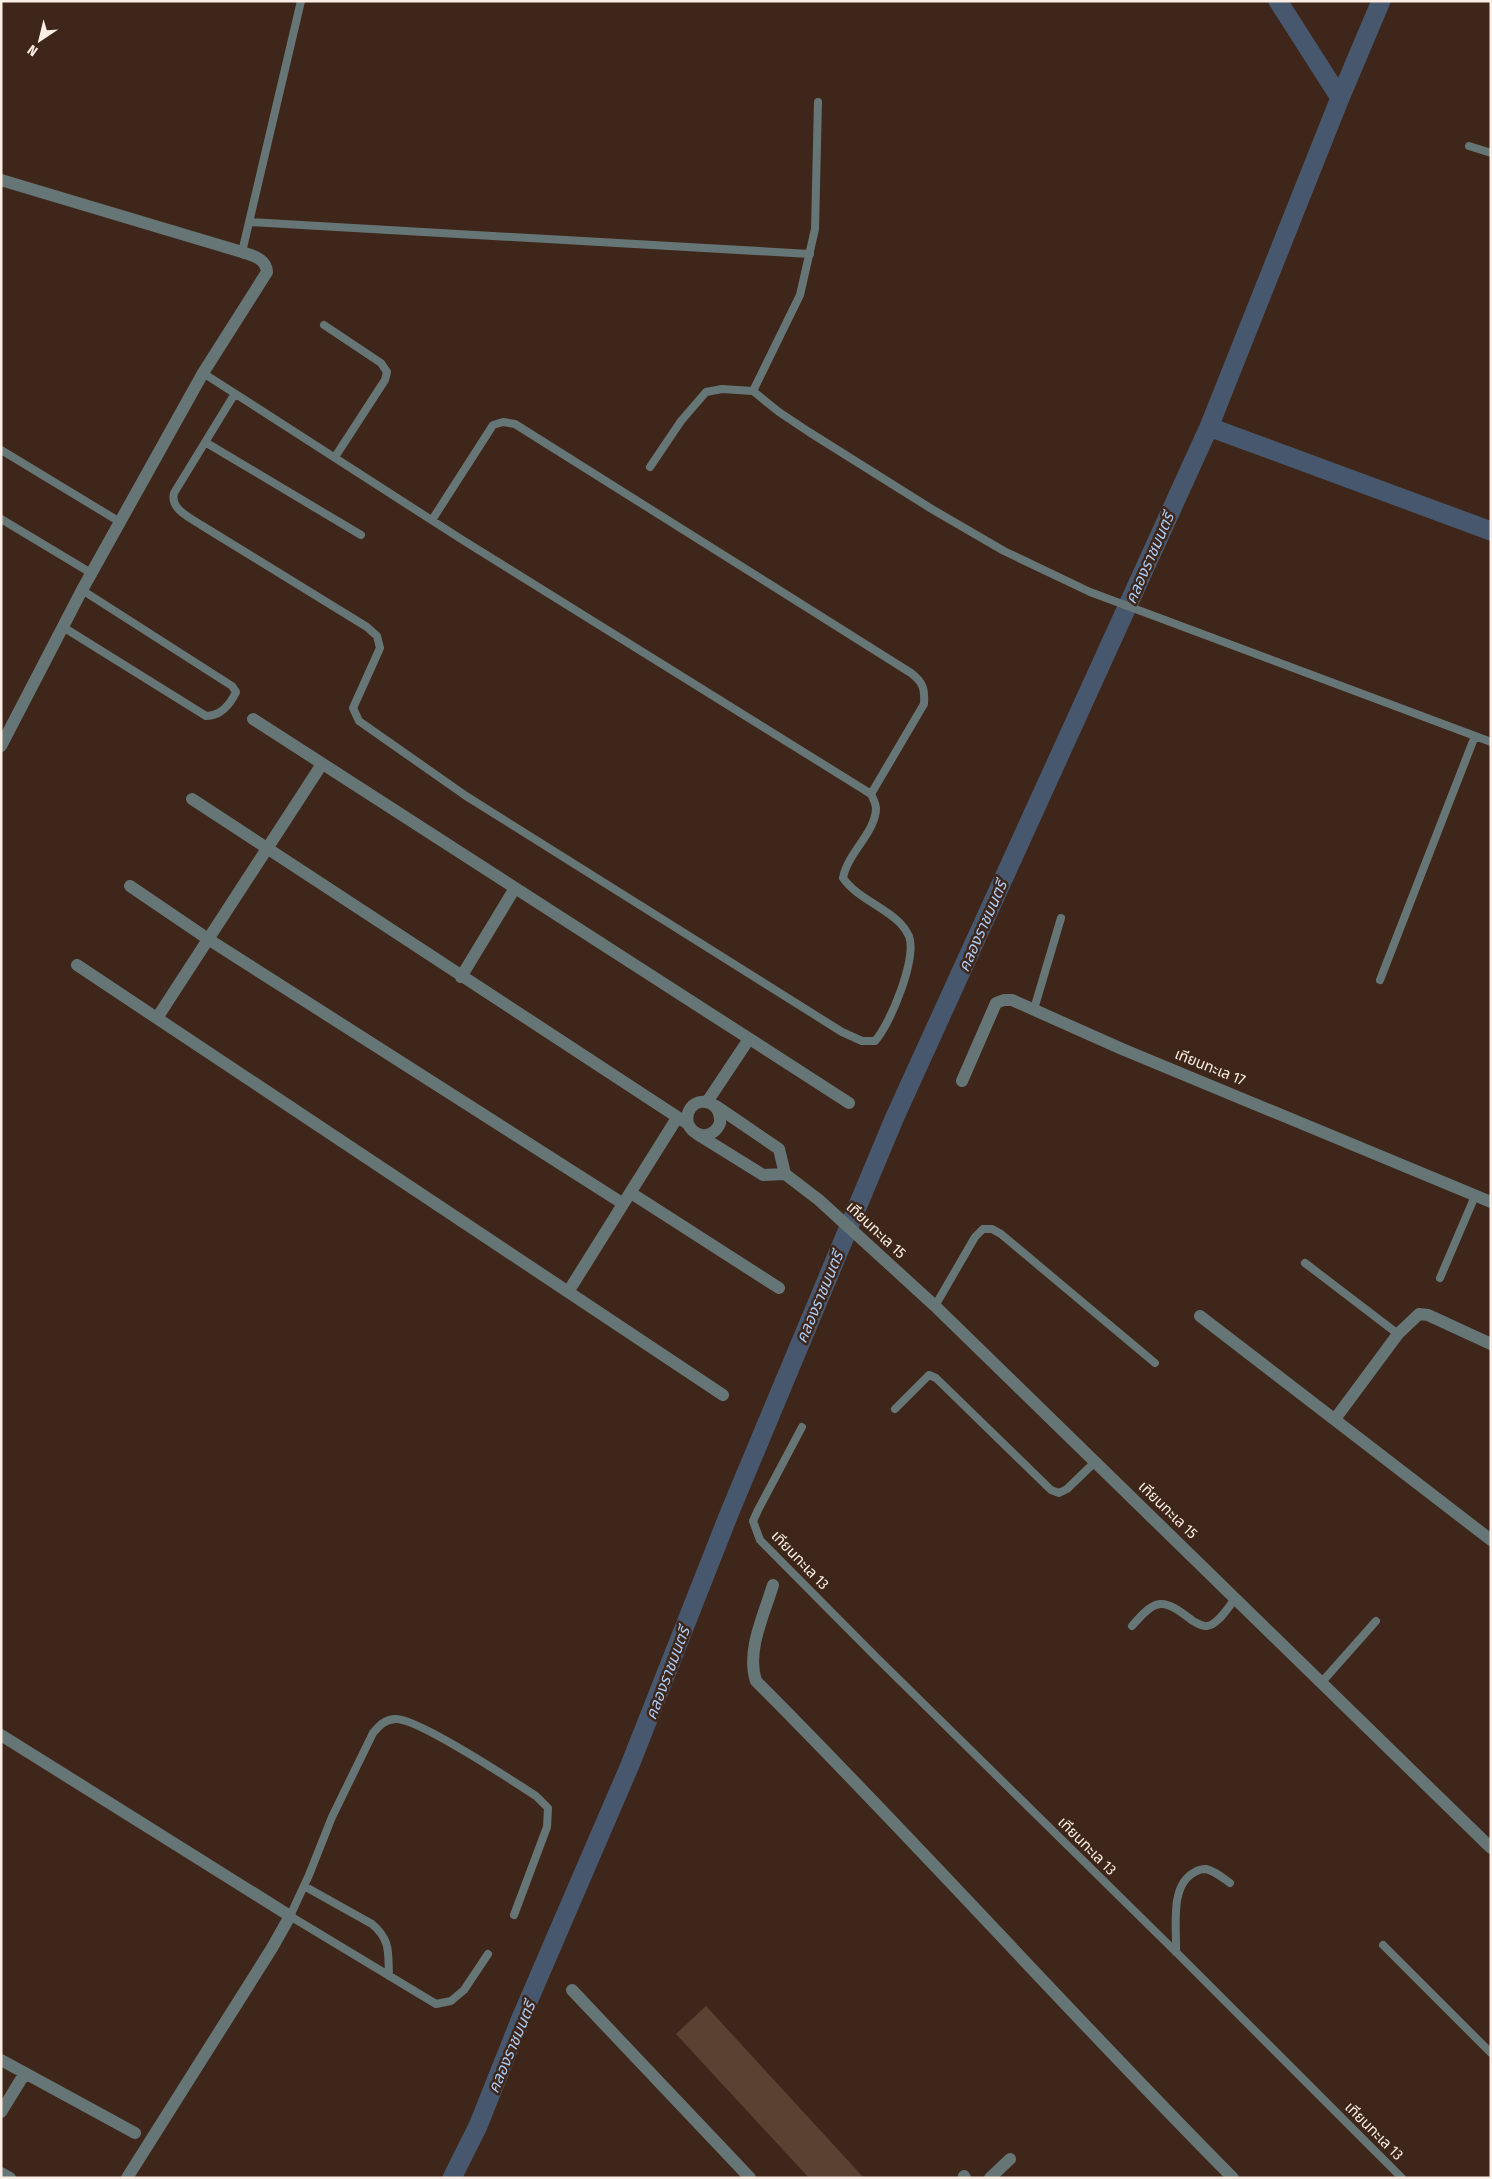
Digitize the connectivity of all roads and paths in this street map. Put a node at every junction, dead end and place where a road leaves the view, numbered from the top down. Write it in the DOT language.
graph roads {
  1 [pos="300,1"];
  2 [pos="818,102"];
  3 [pos="1469,146"];
  4 [pos="1491,153"];
  5 [pos="1,180"];
  6 [pos="249,222"];
  7 [pos="242,252"];
  8 [pos="810,254"];
  9 [pos="324,325"];
  10 [pos="202,373"];
  11 [pos="753,391"];
  12 [pos="234,394"];
  13 [pos="205,442"];
  14 [pos="1,450"];
  15 [pos="335,456"];
  16 [pos="650,467"];
  17 [pos="1,520"];
  18 [pos="432,520"];
  19 [pos="120,522"];
  20 [pos="361,535"];
  21 [pos="91,573"];
  22 [pos="82,590"];
  23 [pos="63,627"];
  24 [pos="253,719"];
  25 [pos="1475,736"];
  26 [pos="1491,742"];
  27 [pos="1,746"];
  28 [pos="322,764"];
  29 [pos="871,794"];
  30 [pos="192,799"];
  31 [pos="266,849"];
  32 [pos="130,886"];
  33 [pos="515,888"];
  34 [pos="1061,918"];
  35 [pos="208,939"];
  36 [pos="77,965"];
  37 [pos="461,977"];
  38 [pos="1380,980"];
  39 [pos="1034,1009"];
  40 [pos="157,1018"];
  41 [pos="749,1039"];
  42 [pos="962,1081"];
  43 [pos="849,1103"];
  44 [pos="711,1104"];
  45 [pos="682,1121"];
  46 [pos="697,1134"];
  47 [pos="785,1174"];
  48 [pos="1475,1196"];
  49 [pos="626,1198"];
  50 [pos="1491,1202"];
  51 [pos="1305,1263"];
  52 [pos="1440,1278"];
  53 [pos="779,1288"];
  54 [pos="568,1292"];
  55 [pos="935,1306"];
  56 [pos="1200,1316"];
  57 [pos="1398,1334"];
  58 [pos="1491,1344"];
  59 [pos="1155,1363"];
  60 [pos="723,1395"];
  61 [pos="895,1409"];
  62 [pos="1335,1418"];
  63 [pos="802,1427"];
  64 [pos="1095,1462"];
  65 [pos="1491,1540"];
  66 [pos="773,1585"];
  67 [pos="1235,1599"];
  68 [pos="1376,1621"];
  69 [pos="1132,1626"];
  70 [pos="1321,1683"];
  71 [pos="1,1735"];
  72 [pos="1491,1848"];
  73 [pos="1230,1883"];
  74 [pos="304,1886"];
  75 [pos="514,1915"];
  76 [pos="290,1916"];
  77 [pos="1382,1945"];
  78 [pos="1176,1952"];
  79 [pos="488,1954"];
  80 [pos="390,1976"];
  81 [pos="572,1990"];
  82 [pos="1491,2053"];
  83 [pos="1,2060"];
  84 [pos="25,2073"];
  85 [pos="1,2112"];
  86 [pos="135,2134"];
  87 [pos="1010,2159"];
  88 [pos="1,2173"];
  89 [pos="10,2178"];
  90 [pos="128,2178"];
  91 [pos="750,2178"];
  92 [pos="990,2178"];
  93 [pos="1233,2178"];
  94 [pos="1402,2178"];
  1 -- 6 [label="lane"];
  2 -- 8 [label="lane"];
  3 -- 4 [label="lane"];
  5 -- 7 [label="street"];
  6 -- 7 [label="lane"];
  6 -- 8 [label="lane"];
  7 -- 10 [label="street"];
  8 -- 11 [label="lane"];
  9 -- 15 [label="lane"];
  10 -- 12 [label="lane"];
  10 -- 19 [label="street"];
  11 -- 16 [label="lane"];
  11 -- 25 [label="lane"];
  12 -- 13 [label="lane"];
  12 -- 15 [label="lane"];
  13 -- 20 [label="lane"];
  13 -- 29 [label="lane"];
  14 -- 19 [label="lane"];
  15 -- 18 [label="lane"];
  17 -- 21 [label="lane"];
  18 -- 29 [label="lane"];
  18 -- 29 [label="lane"];
  19 -- 21 [label="street"];
  21 -- 22 [label="street"];
  22 -- 23 [label="street"];
  22 -- 23 [label="lane"];
  23 -- 27 [label="street"];
  24 -- 28 [label="street"];
  25 -- 26 [label="lane"];
  25 -- 38 [label="lane"];
  28 -- 31 [label="street"];
  28 -- 33 [label="street"];
  30 -- 31 [label="street"];
  31 -- 35 [label="street"];
  31 -- 37 [label="street"];
  32 -- 35 [label="street"];
  33 -- 37 [label="street"];
  33 -- 41 [label="street"];
  34 -- 39 [label="lane"];
  35 -- 40 [label="street"];
  35 -- 49 [label="street"];
  36 -- 40 [label="street"];
  37 -- 45 [label="street"];
  39 -- 42 [label="street, เทียนทะเล 17"];
  39 -- 48 [label="street, เทียนทะเล 17"];
  40 -- 54 [label="street"];
  41 -- 43 [label="street"];
  41 -- 44 [label="street"];
  44 -- 45 [label="street"];
  44 -- 46 [label="street"];
  44 -- 47 [label="street"];
  45 -- 46 [label="street"];
  45 -- 49 [label="street"];
  46 -- 47 [label="street"];
  47 -- 55 [label="street, เทียนทะเล 15"];
  48 -- 50 [label="street, เทียนทะเล 17"];
  48 -- 52 [label="lane"];
  49 -- 53 [label="street"];
  49 -- 54 [label="street"];
  51 -- 57 [label="lane"];
  54 -- 60 [label="street"];
  55 -- 59 [label="lane"];
  55 -- 64 [label="street, เทียนทะเล 15"];
  56 -- 62 [label="street"];
  57 -- 58 [label="street"];
  57 -- 62 [label="street"];
  61 -- 64 [label="lane"];
  62 -- 65 [label="street"];
  63 -- 78 [label="lane, เทียนทะเล 13"];
  64 -- 67 [label="street, เทียนทะเล 15"];
  66 -- 93 [label="street"];
  67 -- 69 [label="lane"];
  67 -- 70 [label="street, เทียนทะเล 15"];
  68 -- 70 [label="lane"];
  70 -- 72 [label="street, เทียนทะเล 15"];
  71 -- 76 [label="street"];
  73 -- 78 [label="lane"];
  74 -- 75 [label="lane"];
  74 -- 76 [label="lane"];
  74 -- 80 [label="lane"];
  76 -- 80 [label="lane"];
  76 -- 90 [label="street"];
  77 -- 82 [label="lane"];
  78 -- 94 [label="lane, เทียนทะเล 13"];
  79 -- 80 [label="lane"];
  81 -- 91 [label="street"];
  83 -- 84 [label="street"];
  84 -- 85 [label="street"];
  84 -- 86 [label="street"];
  87 -- 92 [label="street"];
  88 -- 89 [label="street"];
}
